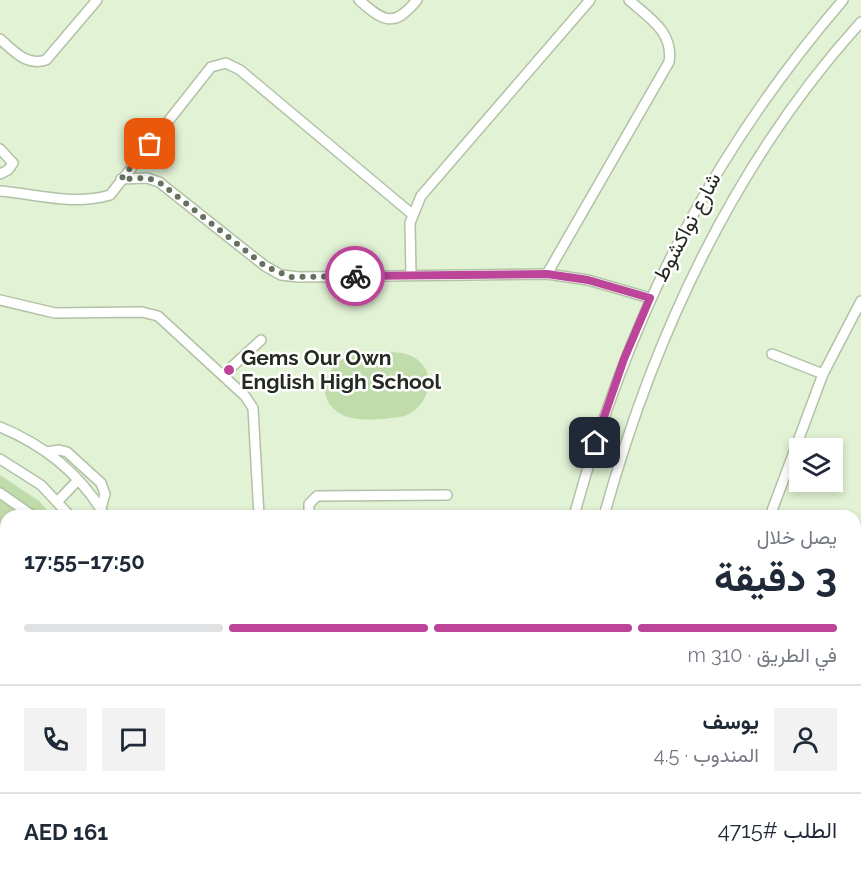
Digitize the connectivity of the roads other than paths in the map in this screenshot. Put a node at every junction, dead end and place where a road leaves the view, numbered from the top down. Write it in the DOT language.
graph roads {
  1 [pos="97,0"];
  2 [pos="359,0"];
  3 [pos="417,0"];
  4 [pos="590,0"];
  5 [pos="629,0"];
  6 [pos="843,0"];
  7 [pos="861,22"];
  8 [pos="0,39"];
  9 [pos="0,149"];
  10 [pos="0,174"];
  11 [pos="121,179"];
  12 [pos="0,191"];
  13 [pos="412,214"];
  14 [pos="547,274"];
  15 [pos="411,275"];
  16 [pos="650,298"];
  17 [pos="0,300"];
  18 [pos="861,301"];
  19 [pos="261,340"];
  20 [pos="772,354"];
  21 [pos="823,374"];
  22 [pos="223,375"];
  23 [pos="0,427"];
  24 [pos="47,452"];
  25 [pos="0,459"];
  26 [pos="78,480"];
  27 [pos="0,493"];
  28 [pos="447,495"];
  29 [pos="58,501"];
  30 [pos="24,510"];
  31 [pos="65,510"];
  32 [pos="101,510"];
  33 [pos="103,510"];
  34 [pos="259,510"];
  35 [pos="309,510"];
  36 [pos="576,510"];
  37 [pos="606,510"];
  38 [pos="772,510"];
  1 -- 8 [label="street"];
  2 -- 3 [label="street"];
  4 -- 13 [label="street"];
  5 -- 14 [label="street"];
  6 -- 16 [label="street, شارع نواكشوط"];
  7 -- 37 [label="street, شارع نواكشوط"];
  9 -- 10 [label="street"];
  11 -- 12 [label="street"];
  11 -- 13 [label="street"];
  11 -- 15 [label="street"];
  13 -- 15 [label="street"];
  14 -- 15 [label="street"];
  14 -- 16 [label="street"];
  16 -- 36 [label="street, شارع نواكشوط"];
  17 -- 22 [label="street"];
  18 -- 21 [label="street"];
  19 -- 22 [label="street"];
  20 -- 21 [label="street"];
  21 -- 38 [label="street"];
  22 -- 34 [label="street"];
  23 -- 24 [label="street"];
  24 -- 26 [label="street"];
  24 -- 33 [label="street"];
  25 -- 29 [label="street"];
  26 -- 29 [label="street"];
  26 -- 32 [label="street"];
  27 -- 30 [label="street"];
  28 -- 35 [label="street"];
  29 -- 31 [label="street"];
}
